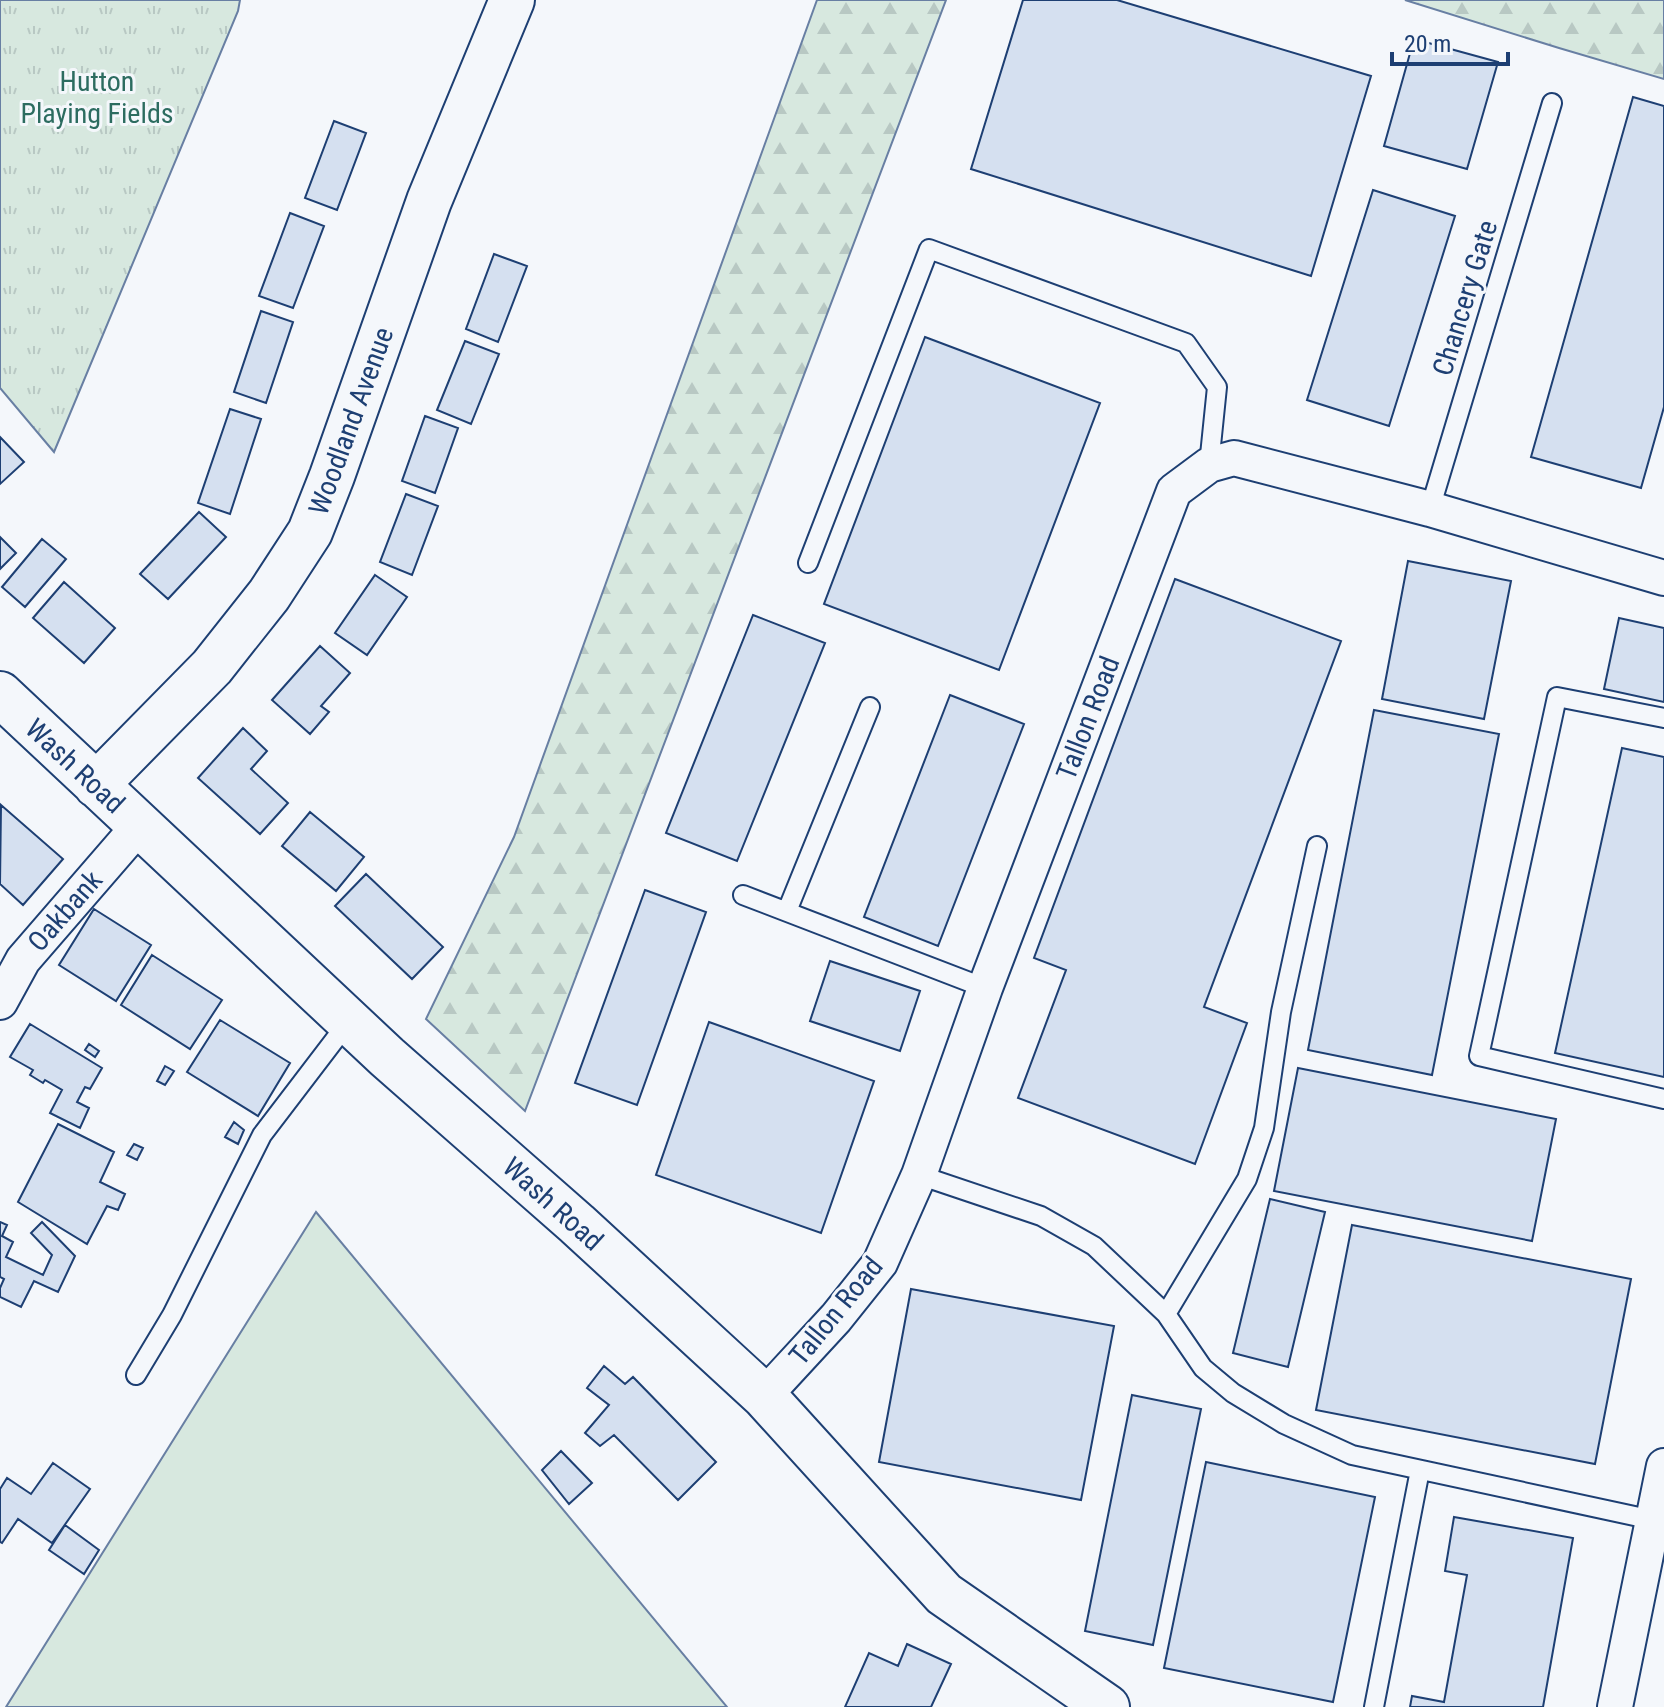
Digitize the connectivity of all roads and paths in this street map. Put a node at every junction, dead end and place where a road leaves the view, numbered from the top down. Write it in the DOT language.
graph roads {
  1 [pos="512,0"];
  2 [pos="1552,103"];
  3 [pos="1209,465"];
  4 [pos="1430,509"];
  5 [pos="808,563"];
  6 [pos="1664,578"];
  7 [pos="0,694"];
  8 [pos="870,707"];
  9 [pos="1664,718"];
  10 [pos="96,785"];
  11 [pos="139,826"];
  12 [pos="1317,846"];
  13 [pos="743,895"];
  14 [pos="787,911"];
  15 [pos="9,964"];
  16 [pos="985,988"];
  17 [pos="0,1002"];
  18 [pos="349,1021"];
  19 [pos="1664,1099"];
  20 [pos="919,1175"];
  21 [pos="1166,1314"];
  22 [pos="136,1375"];
  23 [pos="764,1396"];
  24 [pos="1664,1466"];
  25 [pos="1420,1470"];
  26 [pos="1653,1520"];
  27 [pos="1107,1707"];
  28 [pos="1374,1707"];
  29 [pos="1615,1707"];
  1 -- 10 [label="street, Woodland Avenue"];
  2 -- 4 [label="lane, Chancery Gate"];
  3 -- 4 [label="street"];
  3 -- 5 [label="lane"];
  3 -- 16 [label="street, Tallon Road"];
  4 -- 6 [label="street"];
  7 -- 10 [label="street, Wash Road"];
  8 -- 14 [label="lane"];
  9 -- 19 [label="lane"];
  10 -- 11 [label="street, Wash Road"];
  11 -- 15 [label="street, Oakbank"];
  11 -- 18 [label="street, Wash Road"];
  12 -- 21 [label="lane"];
  13 -- 14 [label="lane"];
  14 -- 16 [label="lane"];
  15 -- 17 [label="street, Oakbank"];
  16 -- 20 [label="street, Tallon Road"];
  18 -- 22 [label="lane"];
  18 -- 23 [label="street, Wash Road"];
  20 -- 21 [label="lane"];
  20 -- 23 [label="street, Tallon Road"];
  21 -- 25 [label="lane"];
  23 -- 27 [label="street, Wash Road"];
  24 -- 26 [label="street"];
  25 -- 26 [label="lane"];
  25 -- 28 [label="lane"];
  26 -- 29 [label="street"];
}
